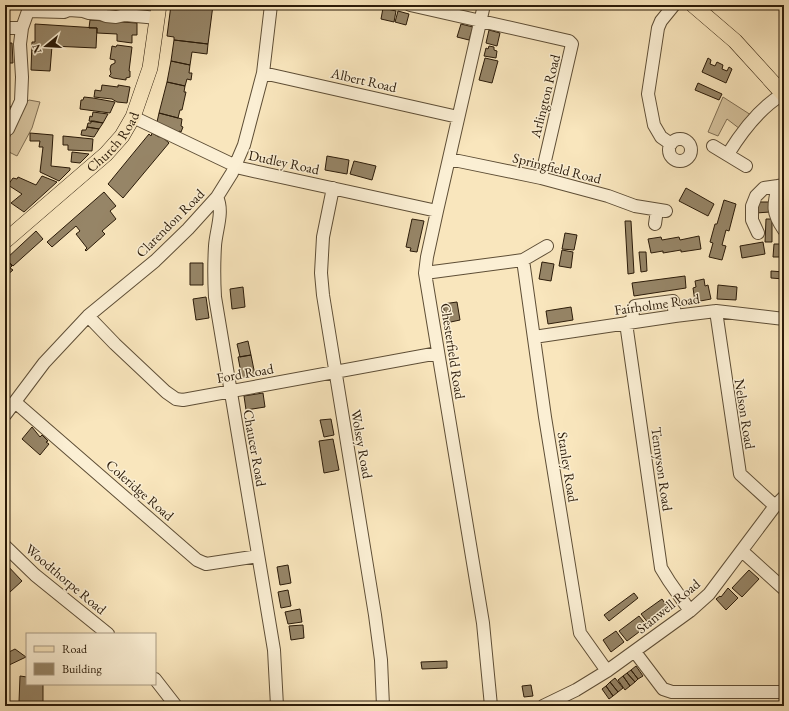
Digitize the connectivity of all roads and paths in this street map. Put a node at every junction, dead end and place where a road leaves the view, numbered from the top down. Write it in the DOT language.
graph roads {
  1 [pos="271,5"];
  2 [pos="410,5"];
  3 [pos="484,5"];
  4 [pos="674,5"];
  5 [pos="692,5"];
  6 [pos="158,12"];
  7 [pos="480,21"];
  8 [pos="5,28"];
  9 [pos="22,28"];
  10 [pos="263,73"];
  11 [pos="783,95"];
  12 [pos="458,116"];
  13 [pos="133,117"];
  14 [pos="8,129"];
  15 [pos="671,144"];
  16 [pos="713,146"];
  17 [pos="728,154"];
  18 [pos="449,158"];
  19 [pos="235,166"];
  20 [pos="746,166"];
  21 [pos="541,178"];
  22 [pos="781,186"];
  23 [pos="334,188"];
  24 [pos="217,196"];
  25 [pos="437,211"];
  26 [pos="655,224"];
  27 [pos="784,230"];
  28 [pos="758,232"];
  29 [pos="5,241"];
  30 [pos="547,246"];
  31 [pos="523,260"];
  32 [pos="425,273"];
  33 [pos="716,311"];
  34 [pos="88,316"];
  35 [pos="784,318"];
  36 [pos="629,322"];
  37 [pos="534,337"];
  38 [pos="438,353"];
  39 [pos="334,372"];
  40 [pos="230,391"];
  41 [pos="15,402"];
  42 [pos="5,415"];
  43 [pos="784,497"];
  44 [pos="775,506"];
  45 [pos="5,546"];
  46 [pos="742,551"];
  47 [pos="258,556"];
  48 [pos="784,589"];
  49 [pos="690,610"];
  50 [pos="107,633"];
  51 [pos="635,652"];
  52 [pos="607,671"];
  53 [pos="156,680"];
  54 [pos="784,692"];
  55 [pos="176,706"];
  56 [pos="277,706"];
  57 [pos="383,706"];
  58 [pos="491,706"];
  59 [pos="542,706"];
  1 -- 10 [label="street, Clarendon Road"];
  2 -- 7 [label="street"];
  3 -- 7 [label="street, Chesterfield Road"];
  4 -- 15 [label="street"];
  5 -- 11 [label="main road"];
  6 -- 9 [label="street"];
  6 -- 13 [label="main road, Church Road"];
  7 -- 12 [label="street, Chesterfield Road"];
  7 -- 21 [label="street, Arlington Road"];
  8 -- 9 [label="street"];
  9 -- 14 [label="street"];
  10 -- 12 [label="street, Albert Road"];
  10 -- 19 [label="street, Clarendon Road"];
  11 -- 17 [label="street"];
  12 -- 18 [label="street, Chesterfield Road"];
  13 -- 19 [label="street, Dudley Road"];
  13 -- 29 [label="main road, Church Road"];
  16 -- 17 [label="street"];
  17 -- 20 [label="street"];
  18 -- 21 [label="street, Springfield Road"];
  18 -- 25 [label="street, Chesterfield Road"];
  19 -- 23 [label="street, Dudley Road"];
  19 -- 24 [label="street, Clarendon Road"];
  21 -- 26 [label="street, Springfield Road"];
  22 -- 27 [label="street"];
  22 -- 28 [label="street"];
  23 -- 25 [label="street, Dudley Road"];
  23 -- 39 [label="street, Wolsey Road"];
  24 -- 34 [label="street, Clarendon Road"];
  24 -- 40 [label="street, Chaucer Road"];
  25 -- 32 [label="street, Chesterfield Road"];
  30 -- 31 [label="street"];
  31 -- 32 [label="street"];
  31 -- 37 [label="street, Stanley Road"];
  32 -- 38 [label="street, Chesterfield Road"];
  33 -- 35 [label="street, Fairholme Road"];
  33 -- 36 [label="street, Fairholme Road"];
  33 -- 44 [label="street, Nelson Road"];
  34 -- 40 [label="street, Ford Road"];
  34 -- 41 [label="street, Clarendon Road"];
  36 -- 37 [label="street, Fairholme Road"];
  36 -- 49 [label="street, Tennyson Road"];
  37 -- 52 [label="street, Stanley Road"];
  38 -- 39 [label="street, Ford Road"];
  38 -- 58 [label="street, Chesterfield Road"];
  39 -- 40 [label="street, Ford Road"];
  39 -- 57 [label="street, Wolsey Road"];
  40 -- 47 [label="street, Chaucer Road"];
  41 -- 42 [label="street, Clarendon Road"];
  41 -- 47 [label="street, Coleridge Road"];
  43 -- 44 [label="street, Stanwell Road"];
  44 -- 46 [label="street, Stanwell Road"];
  45 -- 50 [label="street, Woodthorpe Road"];
  46 -- 48 [label="street"];
  46 -- 49 [label="street, Stanwell Road"];
  47 -- 56 [label="street, Chaucer Road"];
  49 -- 51 [label="street, Stanwell Road"];
  51 -- 52 [label="street, Stanwell Road"];
  51 -- 54 [label="street"];
  52 -- 59 [label="street, Stanwell Road"];
  53 -- 55 [label="street"];
}
